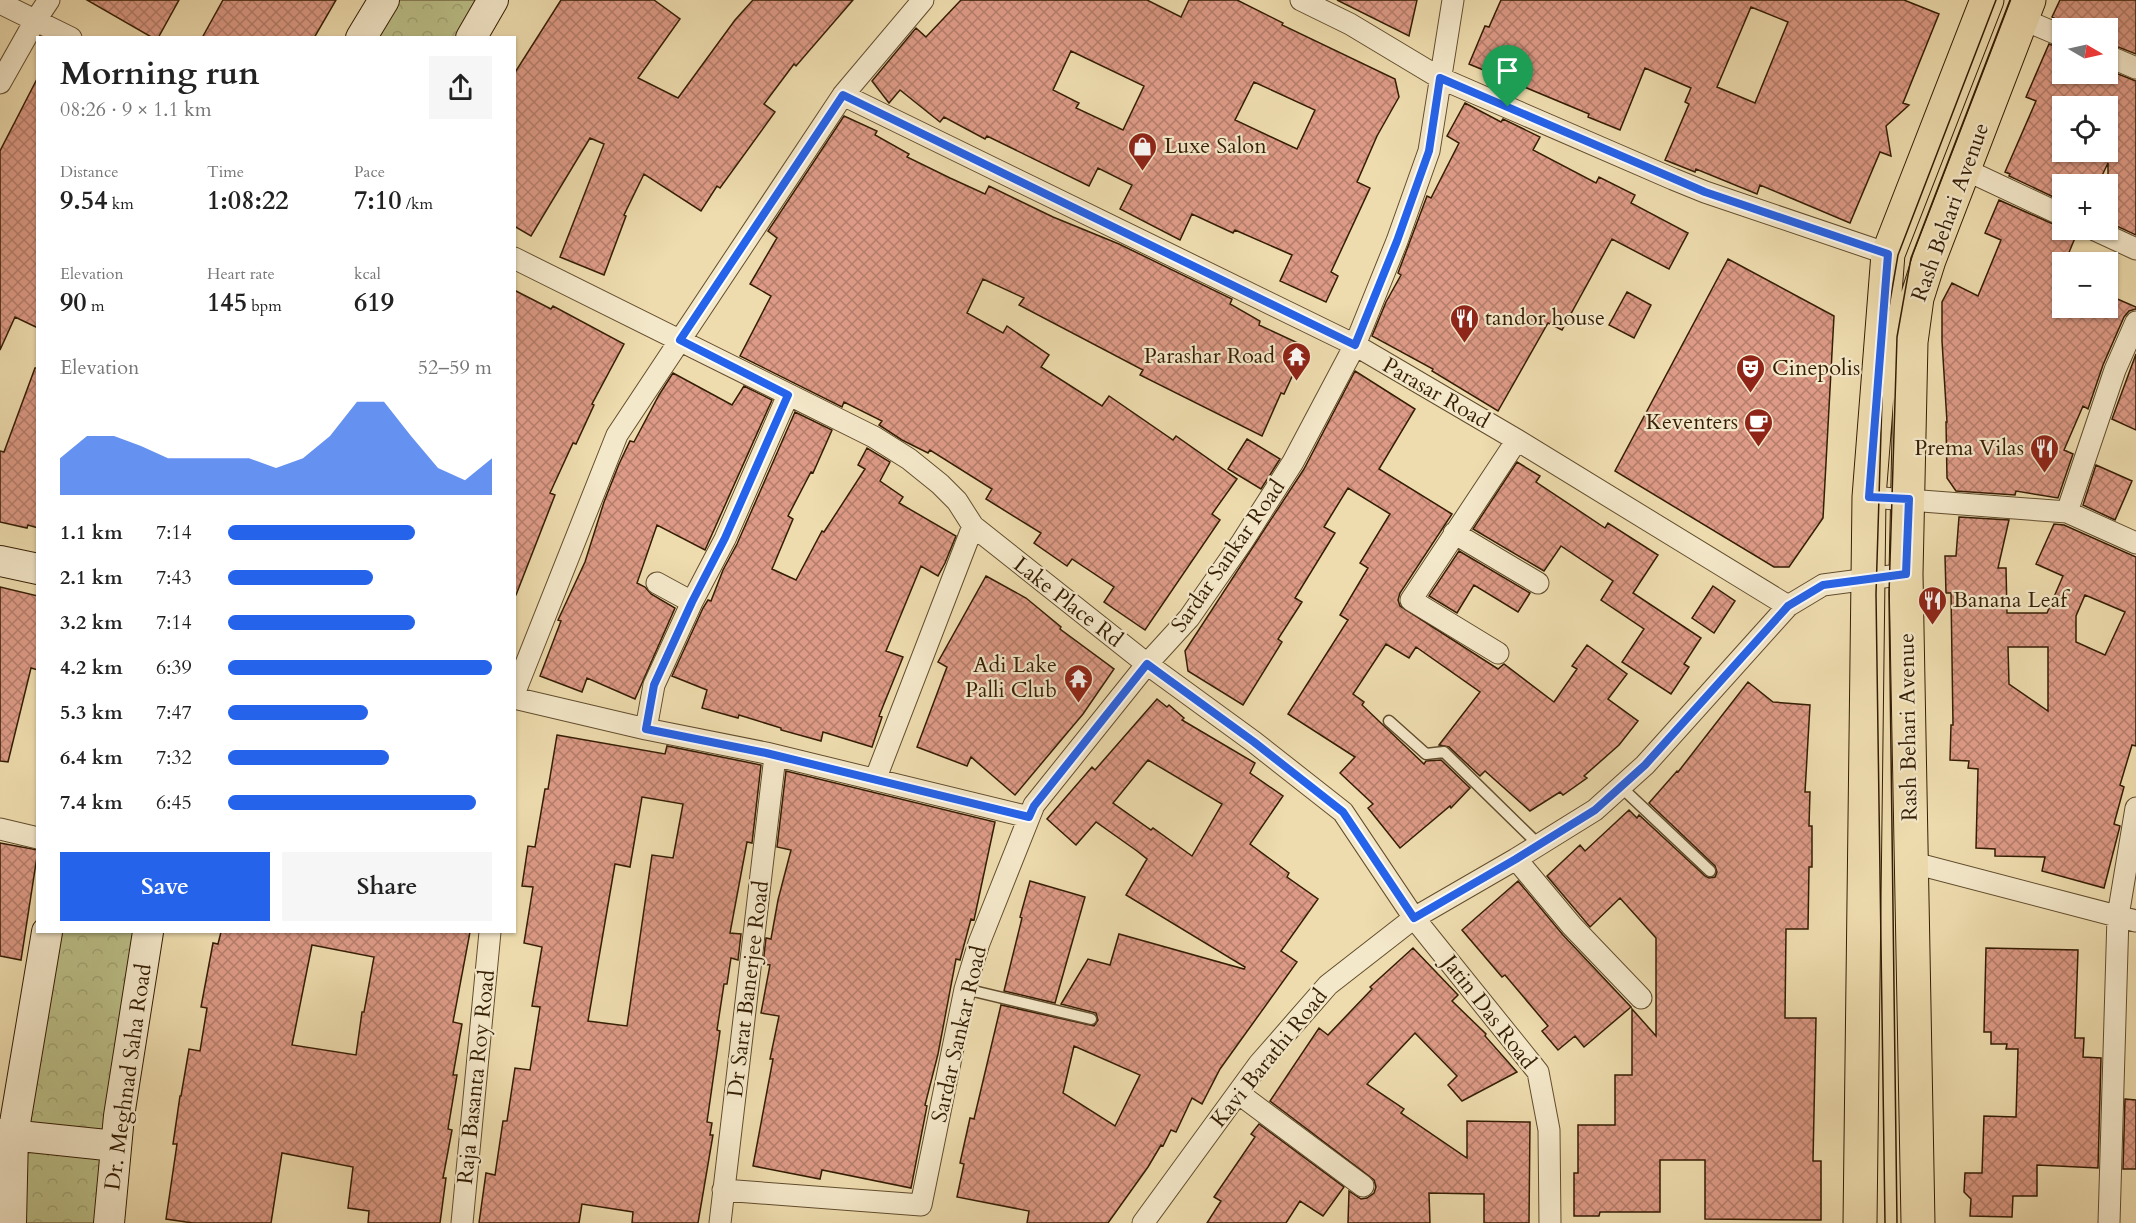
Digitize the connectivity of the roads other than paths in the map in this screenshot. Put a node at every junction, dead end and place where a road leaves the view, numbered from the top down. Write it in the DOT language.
graph roads {
  1 [pos="49,0"];
  2 [pos="384,0"];
  3 [pos="493,0"];
  4 [pos="923,0"];
  5 [pos="1301,0"];
  6 [pos="1453,0"];
  7 [pos="1978,2"];
  8 [pos="0,3"];
  9 [pos="2025,9"];
  10 [pos="35,21"];
  11 [pos="2052,29"];
  12 [pos="66,36"];
  13 [pos="362,36"];
  14 [pos="472,36"];
  15 [pos="2118,60"];
  16 [pos="2136,68"];
  17 [pos="1440,78"];
  18 [pos="0,83"];
  19 [pos="843,95"];
  20 [pos="1964,168"];
  21 [pos="2052,209"];
  22 [pos="2116,240"];
  23 [pos="2136,249"];
  24 [pos="1888,254"];
  25 [pos="516,259"];
  26 [pos="2136,322"];
  27 [pos="680,340"];
  28 [pos="1355,345"];
  29 [pos="788,395"];
  30 [pos="1517,440"];
  31 [pos="1869,497"];
  32 [pos="1909,499"];
  33 [pos="2067,512"];
  34 [pos="973,526"];
  35 [pos="1454,533"];
  36 [pos="2136,543"];
  37 [pos="0,561"];
  38 [pos="36,569"];
  39 [pos="1906,574"];
  40 [pos="1866,578"];
  41 [pos="657,583"];
  42 [pos="1538,583"];
  43 [pos="692,602"];
  44 [pos="1788,606"];
  45 [pos="1498,653"];
  46 [pos="1147,664"];
  47 [pos="516,691"];
  48 [pos="516,696"];
  49 [pos="1389,721"];
  50 [pos="646,729"];
  51 [pos="775,756"];
  52 [pos="875,780"];
  53 [pos="1621,786"];
  54 [pos="2136,808"];
  55 [pos="1029,817"];
  56 [pos="0,830"];
  57 [pos="36,838"];
  58 [pos="1538,844"];
  59 [pos="1516,859"];
  60 [pos="1910,862"];
  61 [pos="1710,871"];
  62 [pos="1414,918"];
  63 [pos="2127,919"];
  64 [pos="47,933"];
  65 [pos="148,933"];
  66 [pos="490,933"];
  67 [pos="965,989"];
  68 [pos="1641,998"];
  69 [pos="1090,1019"];
  70 [pos="1238,1094"];
  71 [pos="7,1134"];
  72 [pos="116,1146"];
  73 [pos="1363,1186"];
  74 [pos="723,1190"];
  75 [pos="11,1223"];
  76 [pos="109,1223"];
  77 [pos="462,1223"];
  78 [pos="720,1223"];
  79 [pos="1143,1223"];
  80 [pos="1550,1223"];
  81 [pos="1860,1223"];
  82 [pos="1918,1223"];
  83 [pos="2109,1223"];
  1 -- 10 [label="street"];
  2 -- 13 [label="street"];
  3 -- 14 [label="street"];
  4 -- 19 [label="street"];
  5 -- 17 [label="street"];
  6 -- 17 [label="street, Sardar Sankar Road"];
  7 -- 24 [label="main road, Rash Behari Avenue"];
  8 -- 10 [label="street"];
  9 -- 11 [label="street"];
  9 -- 20 [label="main road, Rash Behari Avenue"];
  10 -- 12 [label="street"];
  10 -- 18 [label="street"];
  15 -- 16 [label="street"];
  17 -- 24 [label="street"];
  17 -- 28 [label="street, Sardar Sankar Road"];
  19 -- 27 [label="street"];
  19 -- 28 [label="street, Parasar Road"];
  20 -- 21 [label="street"];
  20 -- 32 [label="main road, Rash Behari Avenue"];
  22 -- 23 [label="street"];
  24 -- 31 [label="main road, Rash Behari Avenue"];
  25 -- 27 [label="street"];
  26 -- 33 [label="street"];
  27 -- 29 [label="street, Lake Place Rd"];
  27 -- 47 [label="street"];
  28 -- 30 [label="street, Parasar Road"];
  28 -- 46 [label="street, Sardar Sankar Road"];
  29 -- 34 [label="street, Lake Place Rd"];
  29 -- 43 [label="street"];
  30 -- 35 [label="street"];
  30 -- 44 [label="street, Parasar Road"];
  31 -- 32 [label="street"];
  31 -- 40 [label="main road, Rash Behari Avenue"];
  32 -- 33 [label="street"];
  32 -- 39 [label="main road, Rash Behari Avenue"];
  33 -- 36 [label="street"];
  34 -- 46 [label="street, Lake Place Rd"];
  34 -- 52 [label="street"];
  35 -- 42 [label="street"];
  35 -- 45 [label="street"];
  37 -- 38 [label="street"];
  39 -- 40 [label="street, Kavi Barathi Road"];
  39 -- 60 [label="main road, Rash Behari Avenue"];
  40 -- 44 [label="street, Kavi Barathi Road"];
  40 -- 81 [label="main road, Rash Behari Avenue"];
  41 -- 43 [label="street"];
  43 -- 50 [label="street"];
  44 -- 53 [label="street, Kavi Barathi Road"];
  46 -- 55 [label="street, Sardar Sankar Road"];
  46 -- 62 [label="street, Lake Place Rd"];
  48 -- 50 [label="street"];
  49 -- 58 [label="lane"];
  50 -- 51 [label="street"];
  51 -- 52 [label="street"];
  51 -- 74 [label="street, Dr Sarat Banerjee Road"];
  52 -- 55 [label="street"];
  53 -- 58 [label="street, Kavi Barathi Road"];
  53 -- 61 [label="lane"];
  54 -- 63 [label="street"];
  55 -- 67 [label="street, Sardar Sankar Road"];
  56 -- 57 [label="street"];
  58 -- 59 [label="street, Kavi Barathi Road"];
  59 -- 62 [label="street, Kavi Barathi Road"];
  59 -- 68 [label="street"];
  60 -- 63 [label="street"];
  60 -- 82 [label="main road, Rash Behari Avenue"];
  62 -- 70 [label="street, Kavi Barathi Road"];
  62 -- 80 [label="street, Jatin Das Road"];
  63 -- 83 [label="street"];
  64 -- 71 [label="street"];
  65 -- 72 [label="street, Dr. Meghnad Saha Road"];
  66 -- 77 [label="street, Raja Basanta Roy Road"];
  67 -- 69 [label="lane"];
  67 -- 74 [label="street, Sardar Sankar Road"];
  70 -- 73 [label="street"];
  70 -- 79 [label="street, Kavi Barathi Road"];
  71 -- 72 [label="street"];
  71 -- 75 [label="street"];
  72 -- 76 [label="street, Dr. Meghnad Saha Road"];
  74 -- 78 [label="street, Dr Sarat Banerjee Road"];
}
